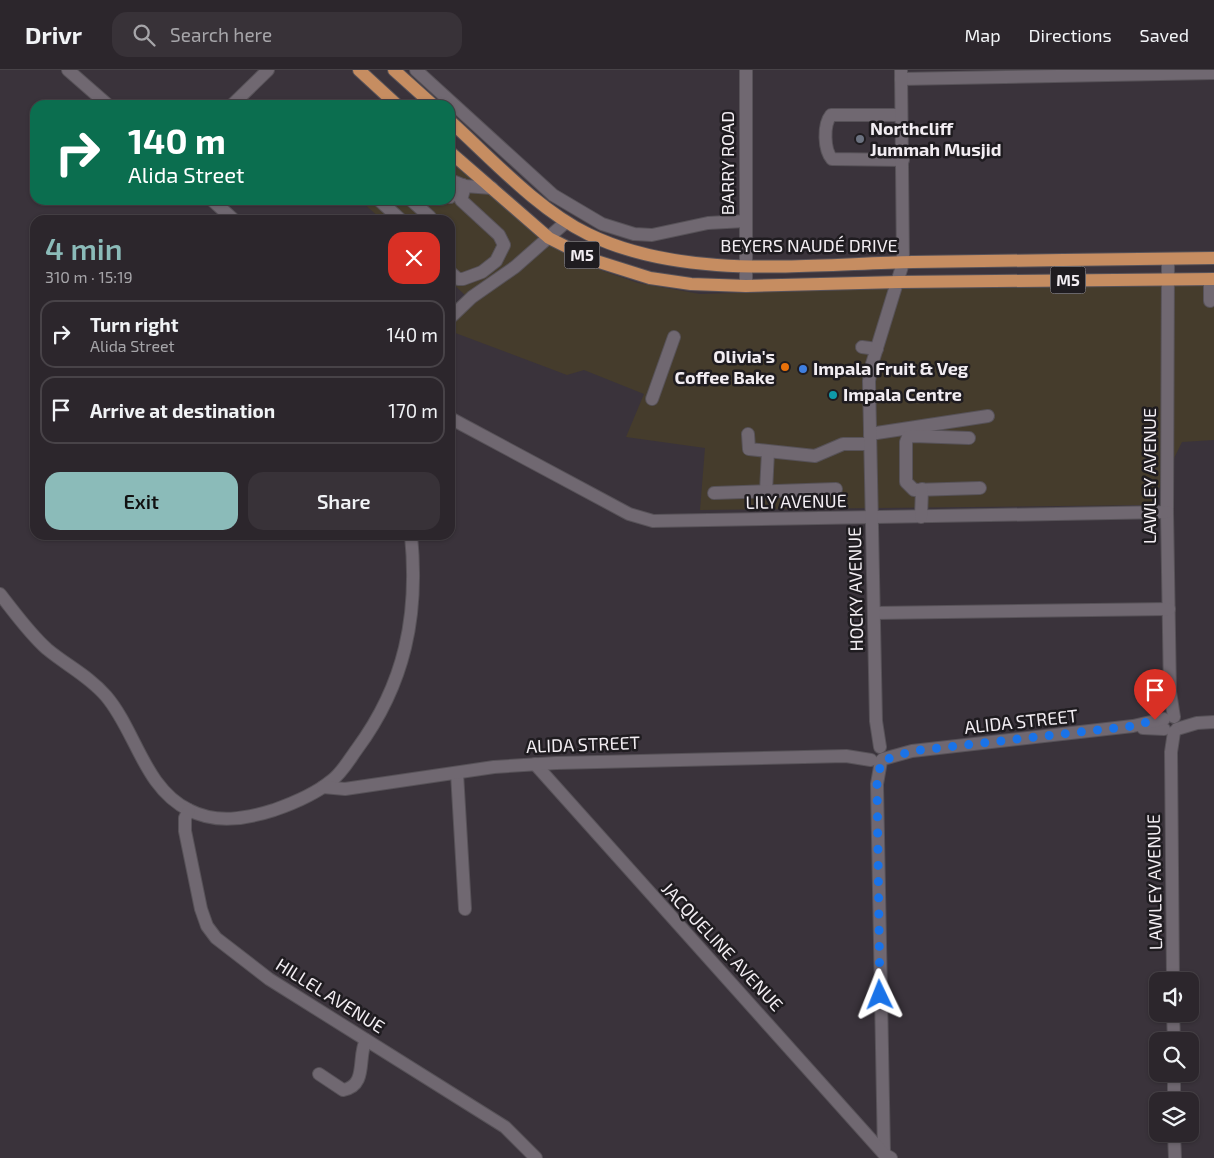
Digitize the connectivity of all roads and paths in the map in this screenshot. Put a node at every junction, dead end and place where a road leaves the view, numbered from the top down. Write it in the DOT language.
graph roads {
  1 [pos="68,70"];
  2 [pos="268,70"];
  3 [pos="359,70"];
  4 [pos="394,70"];
  5 [pos="416,70"];
  6 [pos="746,70"];
  7 [pos="1058,73"];
  8 [pos="901,74"];
  9 [pos="1214,74"];
  10 [pos="102,100"];
  11 [pos="237,100"];
  12 [pos="392,100"];
  13 [pos="427,100"];
  14 [pos="449,100"];
  15 [pos="455,106"];
  16 [pos="901,115"];
  17 [pos="455,125"];
  18 [pos="455,156"];
  19 [pos="903,160"];
  20 [pos="455,182"];
  21 [pos="464,186"];
  22 [pos="492,188"];
  23 [pos="455,193"];
  24 [pos="218,205"];
  25 [pos="384,205"];
  26 [pos="418,205"];
  27 [pos="228,215"];
  28 [pos="396,215"];
  29 [pos="431,215"];
  30 [pos="745,220"];
  31 [pos="566,222"];
  32 [pos="548,238"];
  33 [pos="1214,258"];
  34 [pos="1168,259"];
  35 [pos="903,263"];
  36 [pos="745,265"];
  37 [pos="455,276"];
  38 [pos="1168,279"];
  39 [pos="1212,279"];
  40 [pos="899,282"];
  41 [pos="746,286"];
  42 [pos="1210,301"];
  43 [pos="455,313"];
  44 [pos="674,337"];
  45 [pos="862,347"];
  46 [pos="877,349"];
  47 [pos="652,399"];
  48 [pos="988,416"];
  49 [pos="455,421"];
  50 [pos="748,434"];
  51 [pos="969,438"];
  52 [pos="870,439"];
  53 [pos="768,452"];
  54 [pos="980,488"];
  55 [pos="836,489"];
  56 [pos="922,489"];
  57 [pos="766,491"];
  58 [pos="714,493"];
  59 [pos="1167,512"];
  60 [pos="921,518"];
  61 [pos="872,519"];
  62 [pos="411,540"];
  63 [pos="0,594"];
  64 [pos="1169,609"];
  65 [pos="874,614"];
  66 [pos="1214,722"];
  67 [pos="1170,724"];
  68 [pos="877,754"];
  69 [pos="535,764"];
  70 [pos="457,773"];
  71 [pos="323,787"];
  72 [pos="189,810"];
  73 [pos="465,909"];
  74 [pos="1173,972"];
  75 [pos="366,1040"];
  76 [pos="319,1074"];
  77 [pos="1174,1142"];
  78 [pos="887,1156"];
  79 [pos="536,1158"];
  80 [pos="1175,1158"];
  1 -- 10 [label="street"];
  2 -- 11 [label="street"];
  3 -- 12 [label="main road"];
  4 -- 13 [label="main road"];
  5 -- 14 [label="street, BEYERS NAUDÉ DRIVE"];
  6 -- 30 [label="street, BARRY ROAD"];
  7 -- 8 [label="street"];
  7 -- 9 [label="street"];
  8 -- 16 [label="street, HOCKY AVENUE"];
  15 -- 30 [label="street, BEYERS NAUDÉ DRIVE"];
  16 -- 19 [label="street, HOCKY AVENUE"];
  16 -- 19 [label="street"];
  17 -- 31 [label="main road, BEYERS NAUDÉ DRIVE / M5"];
  18 -- 22 [label="main road, BEYERS NAUDÉ DRIVE / M5"];
  19 -- 35 [label="street, HOCKY AVENUE"];
  20 -- 21 [label="street"];
  21 -- 22 [label="street"];
  21 -- 23 [label="street"];
  21 -- 37 [label="street"];
  22 -- 32 [label="main road, BEYERS NAUDÉ DRIVE / M5"];
  24 -- 27 [label="street"];
  25 -- 28 [label="street"];
  26 -- 29 [label="street"];
  30 -- 36 [label="street, BARRY ROAD"];
  31 -- 32 [label="street"];
  31 -- 36 [label="main road, BEYERS NAUDÉ DRIVE / M5"];
  32 -- 41 [label="main road, BEYERS NAUDÉ DRIVE / M5"];
  32 -- 43 [label="street"];
  33 -- 34 [label="main road, BEYERS NAUDÉ DRIVE / M5"];
  34 -- 35 [label="main road, BEYERS NAUDÉ DRIVE / M5"];
  34 -- 38 [label="street, LAWLEY AVENUE"];
  35 -- 36 [label="main road, BEYERS NAUDÉ DRIVE / M5"];
  35 -- 40 [label="street, HOCKY AVENUE"];
  36 -- 41 [label="street, BARRY ROAD"];
  38 -- 39 [label="main road, BEYERS NAUDÉ DRIVE / M5"];
  38 -- 40 [label="main road, BEYERS NAUDÉ DRIVE / M5"];
  38 -- 59 [label="street, LAWLEY AVENUE"];
  39 -- 42 [label="street"];
  40 -- 41 [label="main road, BEYERS NAUDÉ DRIVE / M5"];
  40 -- 46 [label="street, HOCKY AVENUE"];
  44 -- 47 [label="street"];
  45 -- 46 [label="street"];
  46 -- 52 [label="street, HOCKY AVENUE"];
  48 -- 52 [label="street"];
  49 -- 61 [label="street, LILY AVENUE"];
  50 -- 53 [label="street"];
  51 -- 56 [label="street"];
  52 -- 53 [label="street"];
  52 -- 61 [label="street, HOCKY AVENUE"];
  53 -- 57 [label="street"];
  54 -- 56 [label="street"];
  55 -- 57 [label="street"];
  56 -- 60 [label="street"];
  57 -- 58 [label="street"];
  59 -- 60 [label="street, LILY AVENUE"];
  59 -- 64 [label="street, LAWLEY AVENUE"];
  60 -- 61 [label="street, LILY AVENUE"];
  61 -- 65 [label="street, HOCKY AVENUE"];
  62 -- 71 [label="street"];
  63 -- 72 [label="street"];
  64 -- 65 [label="street"];
  64 -- 67 [label="street, LAWLEY AVENUE"];
  65 -- 68 [label="street, HOCKY AVENUE"];
  66 -- 67 [label="street, ALIDA STREET"];
  67 -- 68 [label="street, ALIDA STREET"];
  67 -- 74 [label="street, LAWLEY AVENUE"];
  68 -- 69 [label="street, ALIDA STREET"];
  68 -- 78 [label="street, HOCKY AVENUE"];
  69 -- 70 [label="street, ALIDA STREET"];
  69 -- 78 [label="street, JACQUELINE AVENUE"];
  70 -- 71 [label="street, ALIDA STREET"];
  70 -- 73 [label="street"];
  71 -- 72 [label="street"];
  72 -- 75 [label="street, HILLEL AVENUE"];
  75 -- 76 [label="street"];
  75 -- 79 [label="street, HILLEL AVENUE"];
  77 -- 80 [label="street"];
}
